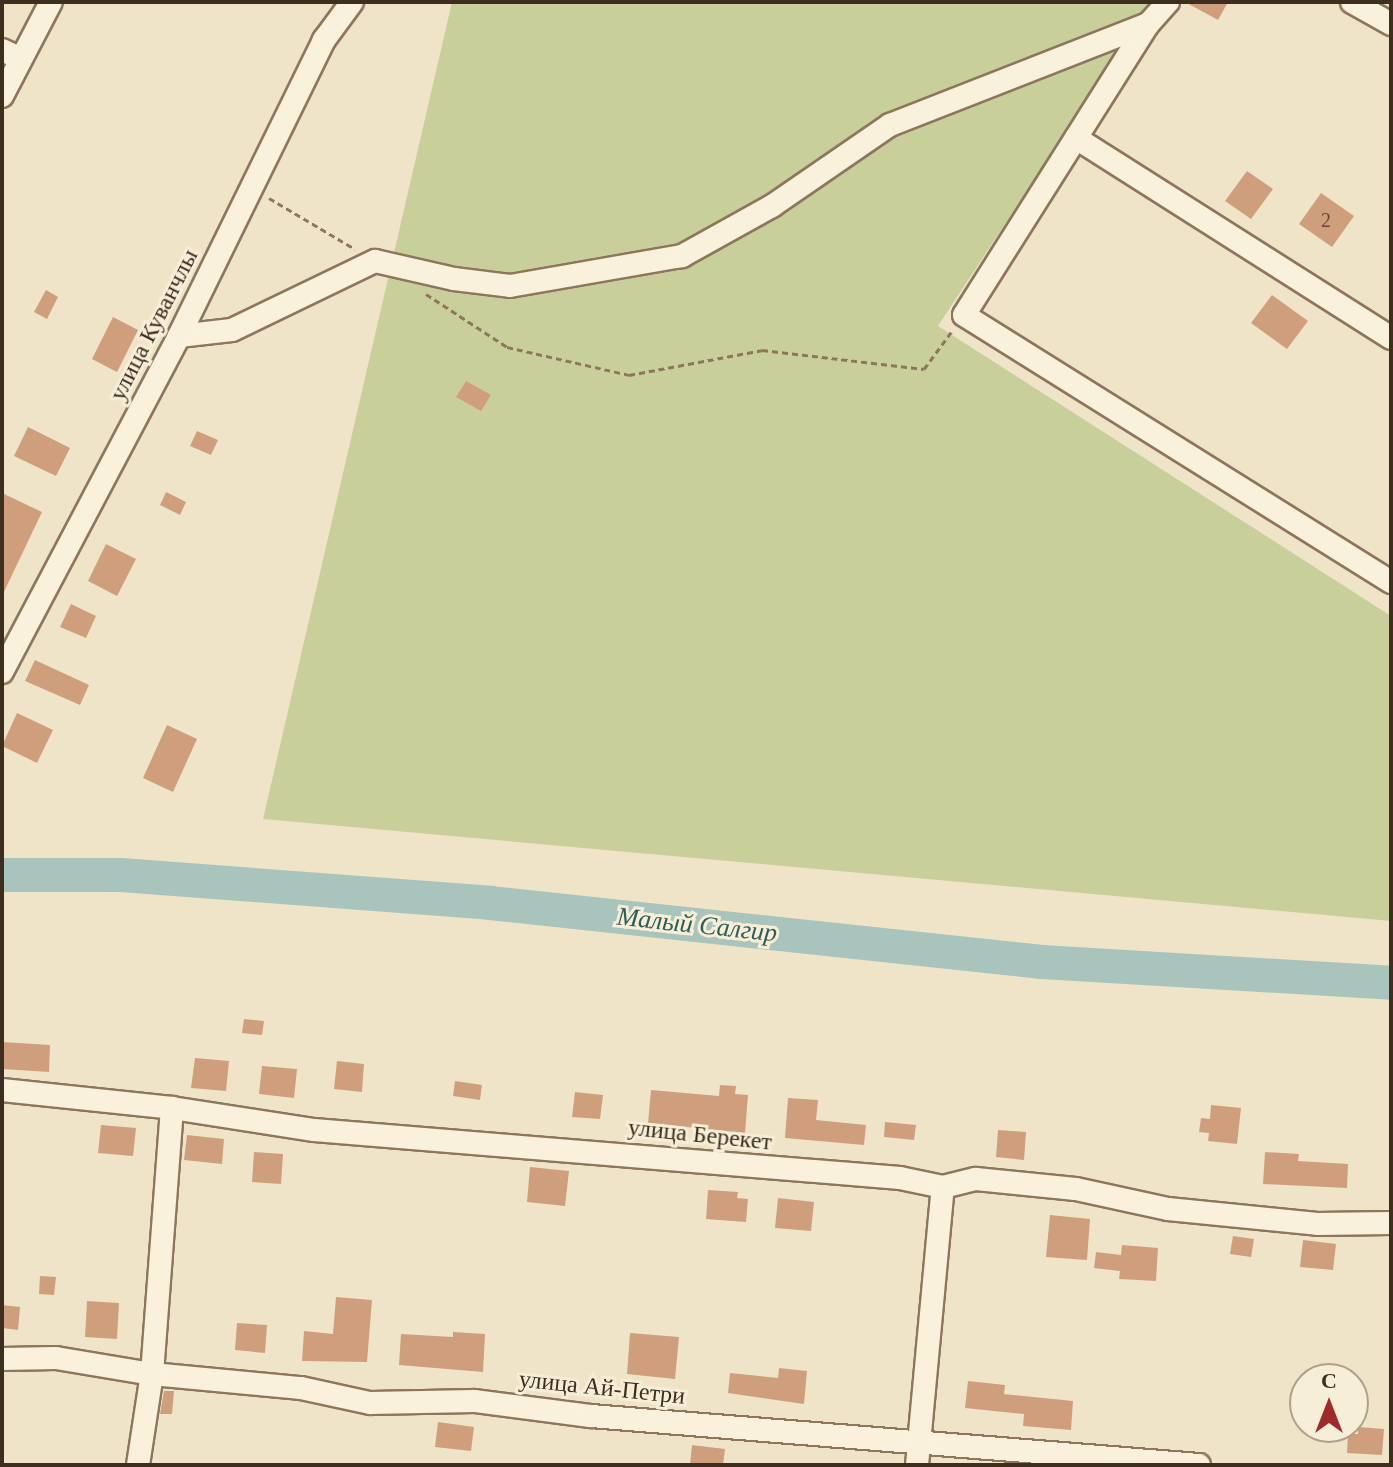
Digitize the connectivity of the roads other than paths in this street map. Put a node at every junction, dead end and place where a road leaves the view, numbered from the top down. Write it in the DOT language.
graph roads {
  1 [pos="51,2"];
  2 [pos="352,2"];
  3 [pos="1168,2"];
  4 [pos="1352,2"];
  5 [pos="1146,13"];
  6 [pos="1391,24"];
  7 [pos="11,55"];
  8 [pos="2,96"];
  9 [pos="1076,138"];
  10 [pos="179,336"];
  11 [pos="1391,338"];
  12 [pos="1391,582"];
  13 [pos="2,672"];
  14 [pos="2,1090"];
  15 [pos="172,1108"];
  16 [pos="943,1187"];
  17 [pos="1391,1223"];
  18 [pos="2,1359"];
  19 [pos="152,1374"];
  20 [pos="919,1440"];
  21 [pos="138,1465"];
  22 [pos="917,1465"];
  23 [pos="1199,1465"];
  1 -- 7 [label="street"];
  2 -- 10 [label="street, улица Куванчлы"];
  3 -- 5 [label="street"];
  4 -- 6 [label="street"];
  5 -- 9 [label="street"];
  5 -- 10 [label="street"];
  7 -- 8 [label="street"];
  9 -- 11 [label="street"];
  9 -- 12 [label="street"];
  10 -- 13 [label="street, улица Куванчлы"];
  14 -- 15 [label="street, улица Берекет"];
  15 -- 16 [label="street, улица Берекет"];
  15 -- 19 [label="street"];
  16 -- 17 [label="street, улица Берекет"];
  16 -- 20 [label="street"];
  18 -- 19 [label="street, улица Ай-Петри"];
  19 -- 20 [label="street, улица Ай-Петри"];
  19 -- 21 [label="street"];
  20 -- 22 [label="street"];
  20 -- 23 [label="street, улица Ай-Петри"];
}
